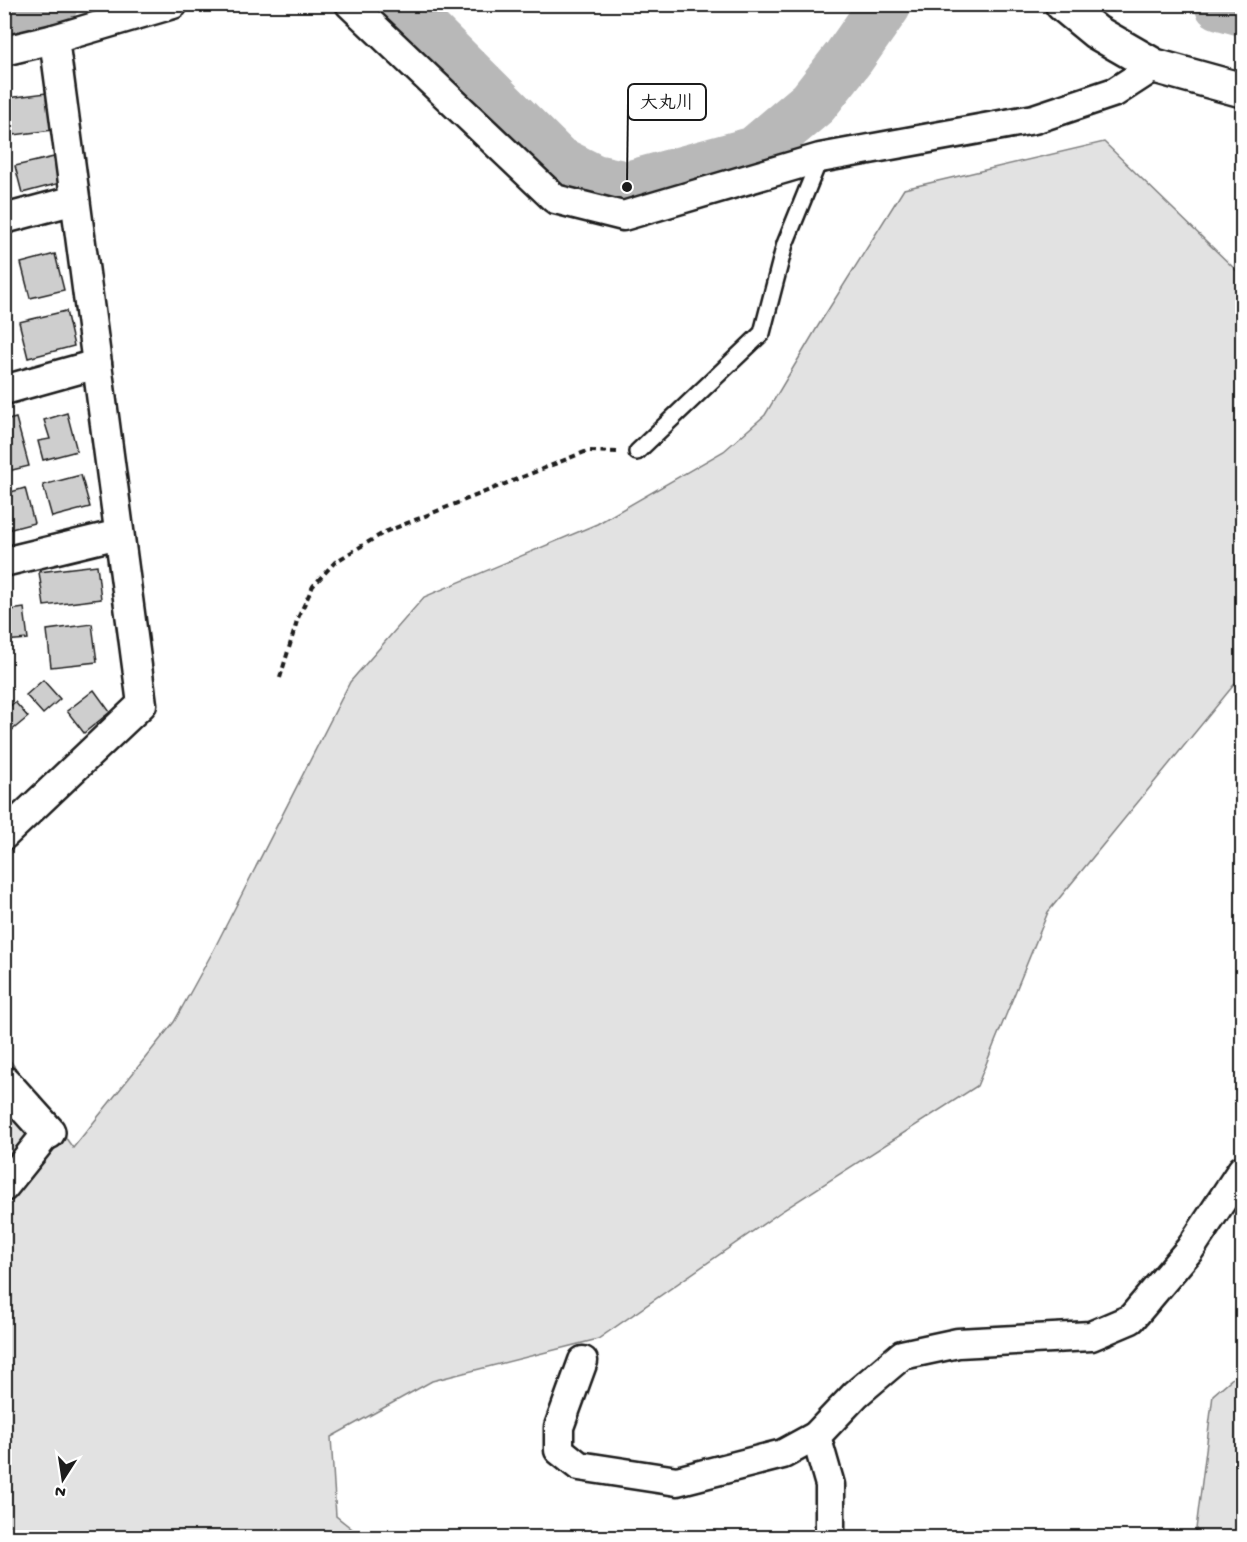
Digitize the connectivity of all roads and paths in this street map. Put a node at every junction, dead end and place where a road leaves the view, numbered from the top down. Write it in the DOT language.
graph roads {
  1 [pos="173,4"];
  2 [pos="350,4"];
  3 [pos="1062,4"];
  4 [pos="54,39"];
  5 [pos="4,51"];
  6 [pos="1155,66"];
  7 [pos="1242,90"];
  8 [pos="820,158"];
  9 [pos="75,200"];
  10 [pos="4,219"];
  11 [pos="97,364"];
  12 [pos="4,390"];
  13 [pos="637,452"];
  14 [pos="119,534"];
  15 [pos="4,562"];
  16 [pos="280,678"];
  17 [pos="9,822"];
  18 [pos="4,1083"];
  19 [pos="48,1132"];
  20 [pos="1242,1170"];
  21 [pos="4,1187"];
  22 [pos="583,1361"];
  23 [pos="816,1436"];
  24 [pos="830,1538"];
  1 -- 4 [label="street"];
  2 -- 8 [label="street"];
  3 -- 6 [label="main road"];
  4 -- 5 [label="street"];
  4 -- 9 [label="street"];
  6 -- 7 [label="main road"];
  6 -- 8 [label="street"];
  8 -- 13 [label="lane"];
  9 -- 10 [label="street"];
  9 -- 11 [label="street"];
  11 -- 12 [label="street"];
  11 -- 14 [label="street"];
  13 -- 16 [label="path"];
  14 -- 15 [label="street"];
  14 -- 17 [label="street"];
  18 -- 19 [label="main road"];
  19 -- 21 [label="street"];
  20 -- 23 [label="street"];
  22 -- 23 [label="street"];
  23 -- 24 [label="street"];
}
